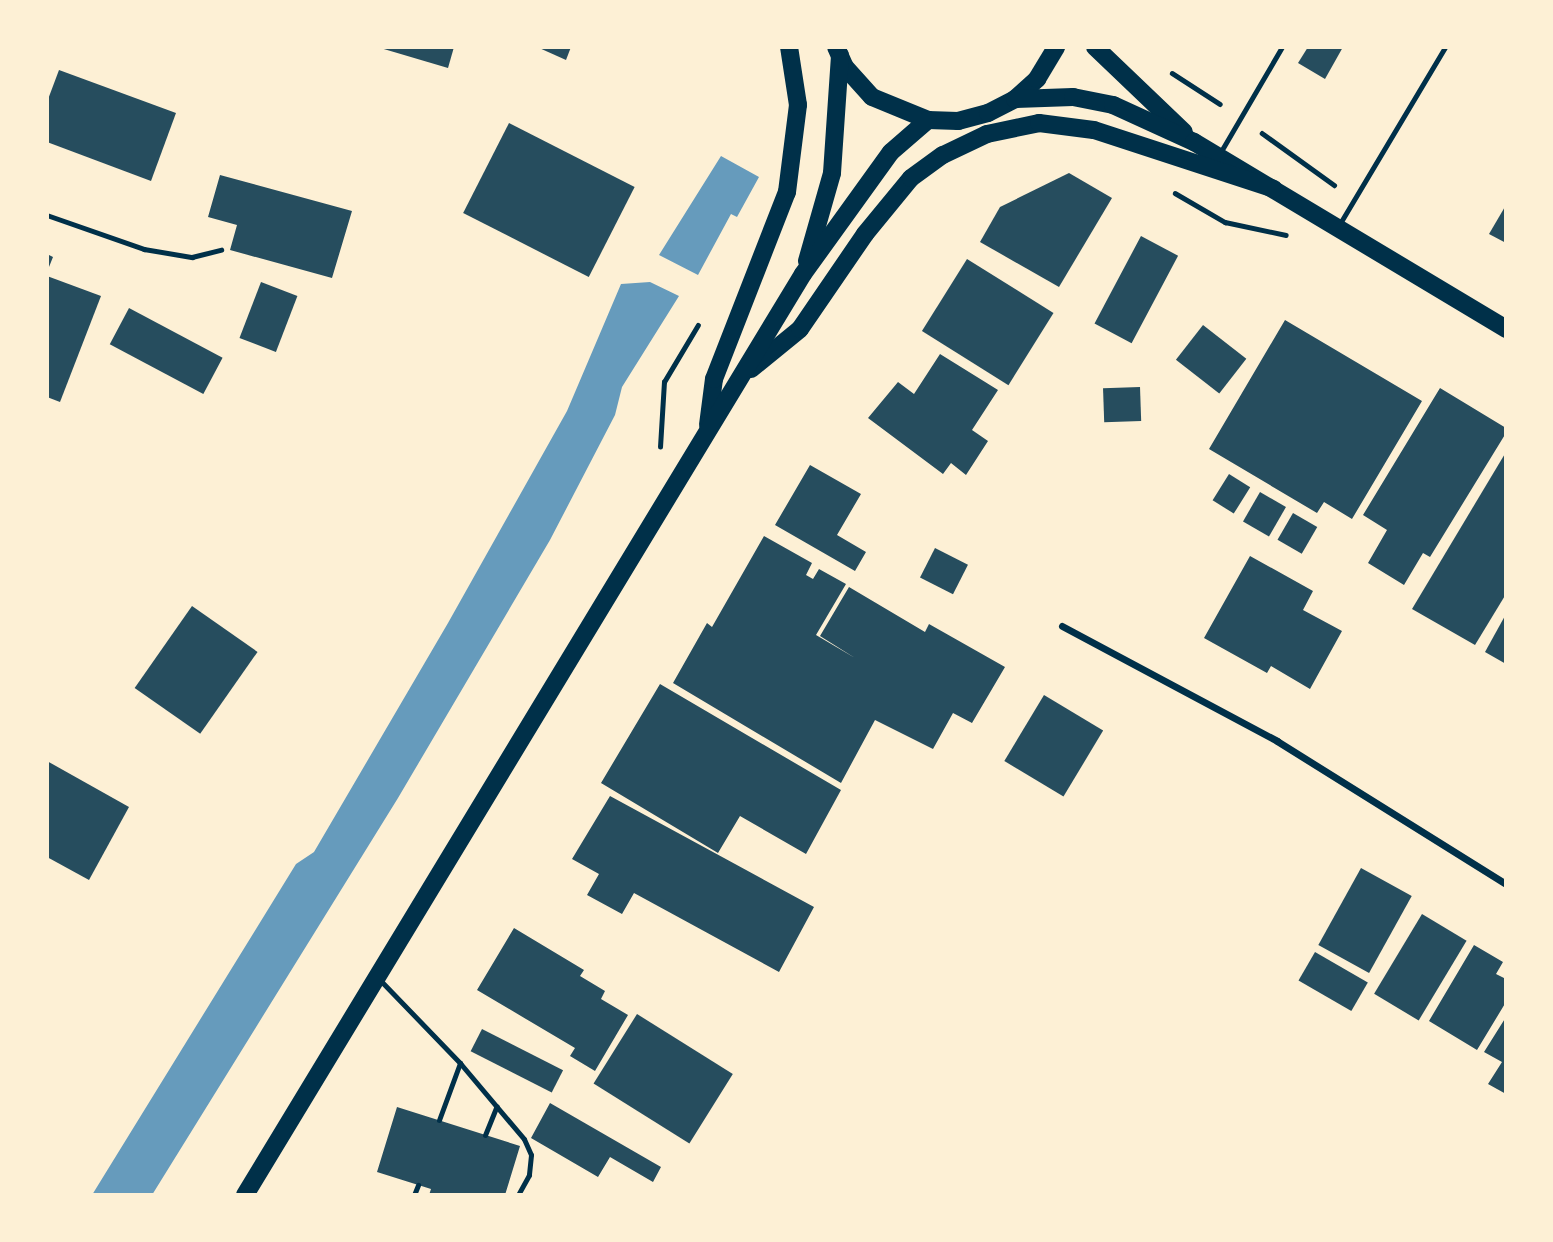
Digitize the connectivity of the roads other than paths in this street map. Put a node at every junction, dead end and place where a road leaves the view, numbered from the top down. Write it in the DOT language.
graph roads {
  1 [pos="789,47"];
  2 [pos="1056,47"];
  3 [pos="1095,47"];
  4 [pos="1282,47"];
  5 [pos="1445,47"];
  6 [pos="838,51"];
  7 [pos="1015,99"];
  8 [pos="928,120"];
  9 [pos="1195,142"];
  10 [pos="1218,156"];
  11 [pos="1274,189"];
  12 [pos="1337,227"];
  13 [pos="803,274"];
  14 [pos="1506,329"];
  15 [pos="740,378"];
  16 [pos="707,432"];
  17 [pos="1062,626"];
  18 [pos="1506,884"];
  19 [pos="377,976"];
  20 [pos="460,1063"];
  21 [pos="497,1105"];
  22 [pos="439,1120"];
  23 [pos="485,1135"];
  24 [pos="418,1185"];
  25 [pos="244,1195"];
  26 [pos="414,1195"];
  27 [pos="519,1195"];
  1 -- 16 [label="main road"];
  2 -- 7 [label="main road"];
  3 -- 9 [label="main road"];
  4 -- 10 [label="lane"];
  5 -- 12 [label="lane"];
  6 -- 8 [label="main road"];
  6 -- 13 [label="main road"];
  7 -- 8 [label="main road"];
  7 -- 9 [label="main road"];
  8 -- 13 [label="main road"];
  9 -- 10 [label="main road"];
  10 -- 11 [label="main road"];
  11 -- 12 [label="main road"];
  11 -- 15 [label="main road"];
  12 -- 14 [label="main road"];
  13 -- 15 [label="main road"];
  15 -- 16 [label="main road"];
  16 -- 19 [label="main road"];
  17 -- 18 [label="street"];
  19 -- 20 [label="lane"];
  19 -- 25 [label="main road"];
  20 -- 21 [label="lane"];
  20 -- 22 [label="lane"];
  21 -- 23 [label="lane"];
  21 -- 27 [label="lane"];
  24 -- 26 [label="lane"];
}
